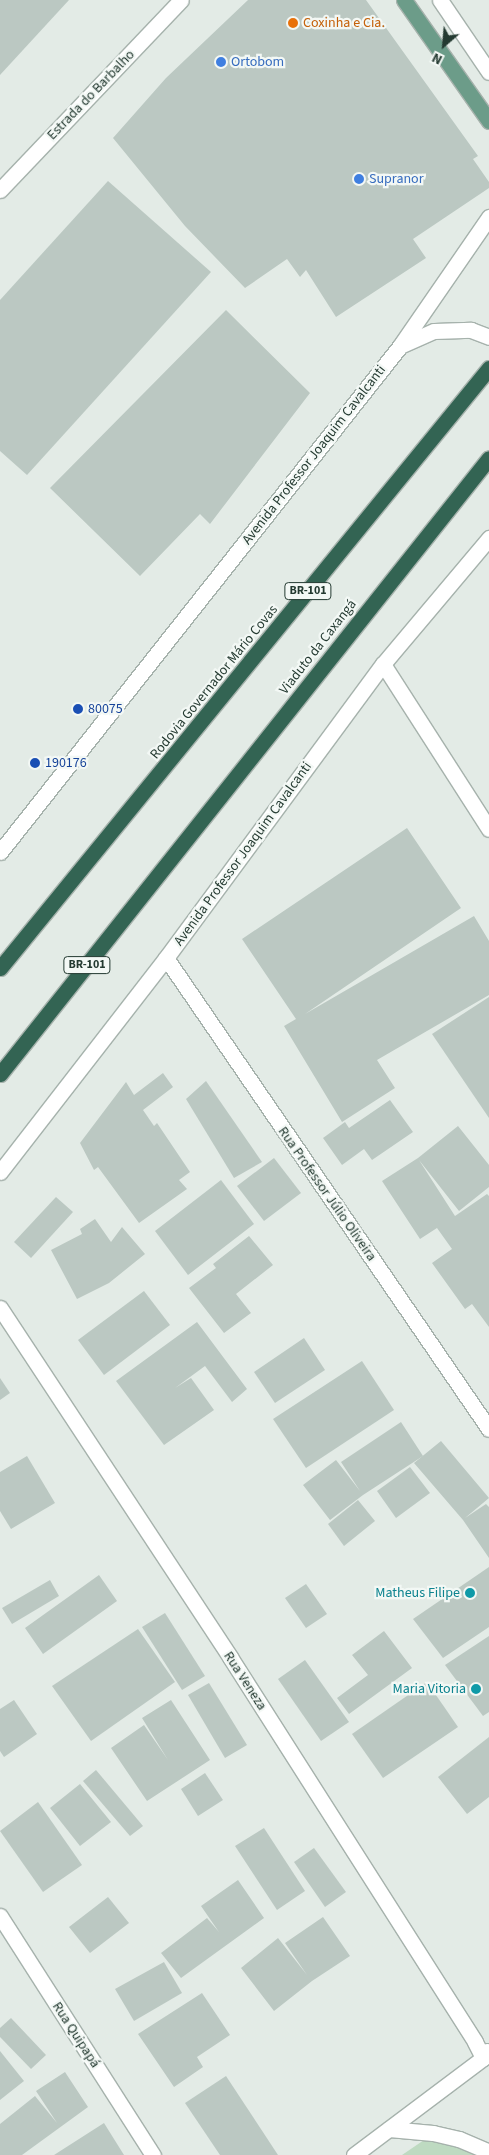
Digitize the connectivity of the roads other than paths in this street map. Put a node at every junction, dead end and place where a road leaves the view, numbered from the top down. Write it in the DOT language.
graph roads {
  1 [pos="181,0"];
  2 [pos="404,0"];
  3 [pos="440,0"];
  4 [pos="489,72"];
  5 [pos="489,121"];
  6 [pos="0,190"];
  7 [pos="489,218"];
  8 [pos="489,337"];
  9 [pos="400,346"];
  10 [pos="489,368"];
  11 [pos="489,458"];
  12 [pos="489,538"];
  13 [pos="383,664"];
  14 [pos="489,829"];
  15 [pos="0,852"];
  16 [pos="166,958"];
  17 [pos="0,968"];
  18 [pos="0,1074"];
  19 [pos="0,1172"];
  20 [pos="0,1308"];
  21 [pos="489,1429"];
  22 [pos="0,1916"];
  23 [pos="486,2053"];
  24 [pos="389,2130"];
  25 [pos="489,2152"];
  26 [pos="153,2155"];
  27 [pos="354,2155"];
  1 -- 6 [label="street, Estrada do Barbalho"];
  2 -- 5 [label="main road"];
  3 -- 4 [label="street"];
  7 -- 9 [label="street, Avenida Professor Joaquim Cavalcanti"];
  8 -- 9 [label="street"];
  9 -- 15 [label="street, Avenida Professor Joaquim Cavalcanti"];
  10 -- 17 [label="highway, Rodovia Governador Mário Covas / BR-101"];
  11 -- 18 [label="highway, Viaduto da Caxangá / BR-101"];
  12 -- 13 [label="street, Avenida Professor Joaquim Cavalcanti"];
  13 -- 14 [label="street"];
  13 -- 16 [label="street, Avenida Professor Joaquim Cavalcanti"];
  16 -- 19 [label="street, Avenida Professor Joaquim Cavalcanti"];
  16 -- 21 [label="street, Rua Professor Júlio Oliveira"];
  20 -- 23 [label="street, Rua Veneza"];
  22 -- 26 [label="street, Rua Quipapá"];
  23 -- 24 [label="street"];
  24 -- 25 [label="street"];
  24 -- 27 [label="street"];
}
